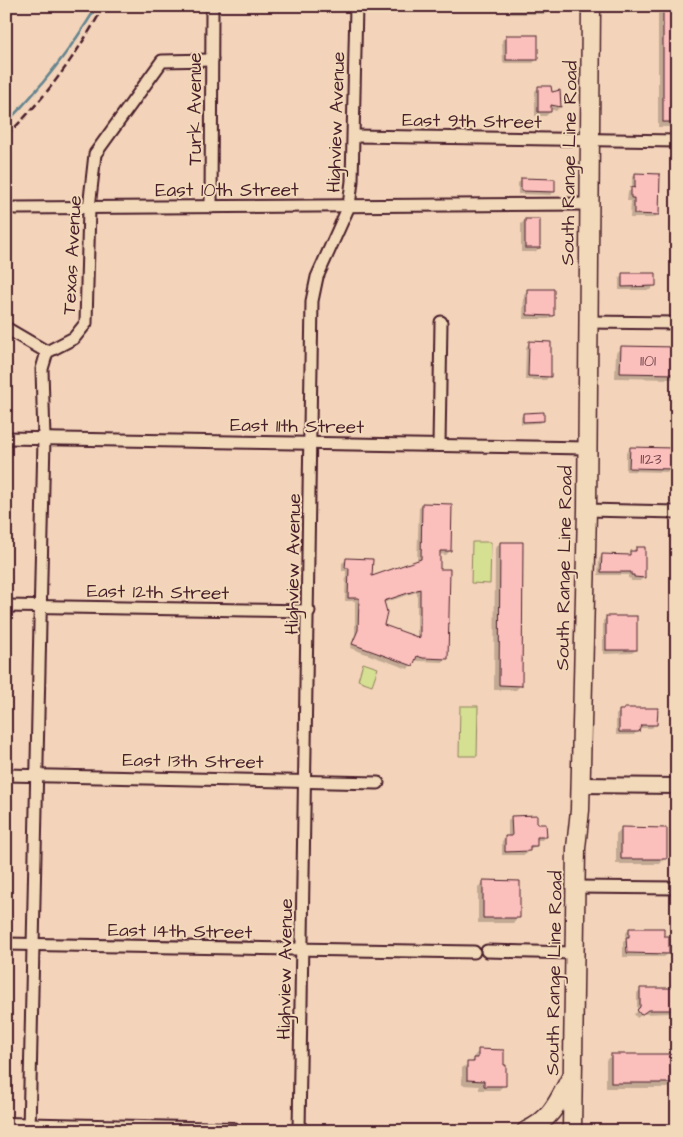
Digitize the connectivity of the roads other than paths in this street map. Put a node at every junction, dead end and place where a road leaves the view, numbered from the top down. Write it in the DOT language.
graph roads {
  1 [pos="356,6"];
  2 [pos="591,6"];
  3 [pos="212,11"];
  4 [pos="212,60"];
  5 [pos="354,136"];
  6 [pos="590,139"];
  7 [pos="677,141"];
  8 [pos="589,204"];
  9 [pos="349,206"];
  10 [pos="211,207"];
  11 [pos="15,208"];
  12 [pos="90,208"];
  13 [pos="441,322"];
  14 [pos="588,322"];
  15 [pos="677,324"];
  16 [pos="6,328"];
  17 [pos="47,352"];
  18 [pos="6,438"];
  19 [pos="44,438"];
  20 [pos="311,443"];
  21 [pos="439,445"];
  22 [pos="587,448"];
  23 [pos="587,510"];
  24 [pos="677,512"];
  25 [pos="6,606"];
  26 [pos="40,607"];
  27 [pos="308,611"];
  28 [pos="6,775"];
  29 [pos="37,776"];
  30 [pos="304,782"];
  31 [pos="378,783"];
  32 [pos="580,785"];
  33 [pos="677,786"];
  34 [pos="576,887"];
  35 [pos="677,888"];
  36 [pos="6,944"];
  37 [pos="32,944"];
  38 [pos="301,949"];
  39 [pos="486,951"];
  40 [pos="474,952"];
  41 [pos="574,953"];
  42 [pos="572,1074"];
  43 [pos="6,1126"];
  44 [pos="29,1129"];
  45 [pos="234,1131"];
  46 [pos="299,1131"];
  47 [pos="526,1131"];
  48 [pos="572,1131"];
  1 -- 5 [label="street, Highview Avenue"];
  2 -- 6 [label="main road, South Range Line Road"];
  3 -- 4 [label="street, Turk Avenue"];
  4 -- 10 [label="street, Turk Avenue"];
  4 -- 12 [label="street, Texas Avenue"];
  5 -- 6 [label="street, East 9th Street"];
  5 -- 9 [label="street, Highview Avenue"];
  6 -- 7 [label="street"];
  6 -- 8 [label="main road, South Range Line Road"];
  8 -- 9 [label="street, East 10th Street"];
  8 -- 14 [label="main road, South Range Line Road"];
  9 -- 10 [label="street, East 10th Street"];
  9 -- 20 [label="street, Highview Avenue"];
  10 -- 12 [label="street, East 10th Street"];
  11 -- 12 [label="street, East 10th Street"];
  12 -- 17 [label="street, Texas Avenue"];
  13 -- 21 [label="street"];
  14 -- 15 [label="street"];
  14 -- 22 [label="main road, South Range Line Road"];
  16 -- 17 [label="street"];
  17 -- 19 [label="street"];
  18 -- 19 [label="street, East 11th Street"];
  19 -- 20 [label="street, East 11th Street"];
  19 -- 26 [label="street"];
  20 -- 21 [label="street, East 11th Street"];
  20 -- 27 [label="street, Highview Avenue"];
  21 -- 22 [label="street, East 11th Street"];
  22 -- 23 [label="main road, South Range Line Road"];
  23 -- 24 [label="street"];
  23 -- 32 [label="main road, South Range Line Road"];
  25 -- 26 [label="street, East 12th Street"];
  26 -- 27 [label="street, East 12th Street"];
  26 -- 29 [label="street"];
  27 -- 30 [label="street, Highview Avenue"];
  28 -- 29 [label="street, East 13th Street"];
  29 -- 30 [label="street, East 13th Street"];
  29 -- 37 [label="street"];
  30 -- 31 [label="street, East 13th Street"];
  30 -- 38 [label="street, Highview Avenue"];
  32 -- 33 [label="street"];
  32 -- 34 [label="main road, South Range Line Road"];
  34 -- 35 [label="street"];
  34 -- 41 [label="main road, South Range Line Road"];
  36 -- 37 [label="street, East 14th Street"];
  37 -- 38 [label="street, East 14th Street"];
  37 -- 44 [label="street"];
  38 -- 40 [label="street, East 14th Street"];
  38 -- 46 [label="street, Highview Avenue"];
  39 -- 41 [label="street"];
  41 -- 42 [label="main road, South Range Line Road"];
  42 -- 47 [label="main road"];
  42 -- 48 [label="main road, South Range Line Road"];
  43 -- 44 [label="main road"];
  44 -- 45 [label="main road"];
}
